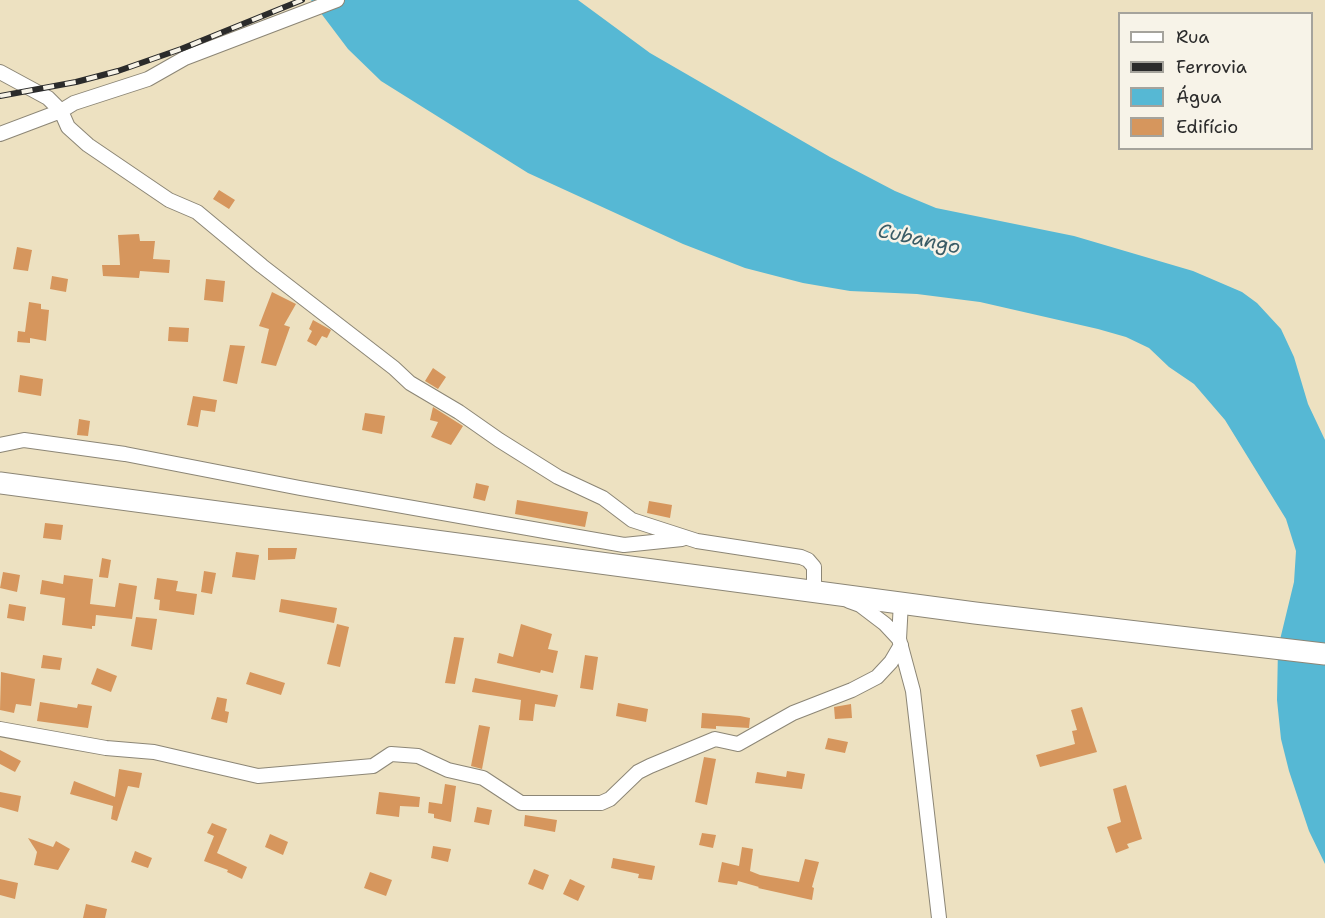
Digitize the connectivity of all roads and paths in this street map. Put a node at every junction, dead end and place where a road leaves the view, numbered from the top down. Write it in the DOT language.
graph roads {
  1 [pos="337,0"];
  2 [pos="0,72"];
  3 [pos="61,111"];
  4 [pos="0,134"];
  5 [pos="0,445"];
  6 [pos="0,483"];
  7 [pos="687,538"];
  8 [pos="823,593"];
  9 [pos="901,602"];
  10 [pos="900,642"];
  11 [pos="1325,654"];
  12 [pos="0,729"];
  13 [pos="939,918"];
  1 -- 3 [label="street"];
  2 -- 3 [label="street"];
  3 -- 4 [label="street"];
  3 -- 7 [label="street"];
  5 -- 7 [label="street"];
  6 -- 8 [label="main road"];
  7 -- 8 [label="street"];
  8 -- 9 [label="main road"];
  8 -- 10 [label="street"];
  9 -- 10 [label="street"];
  9 -- 11 [label="main road"];
  10 -- 12 [label="street"];
  10 -- 13 [label="street"];
}
